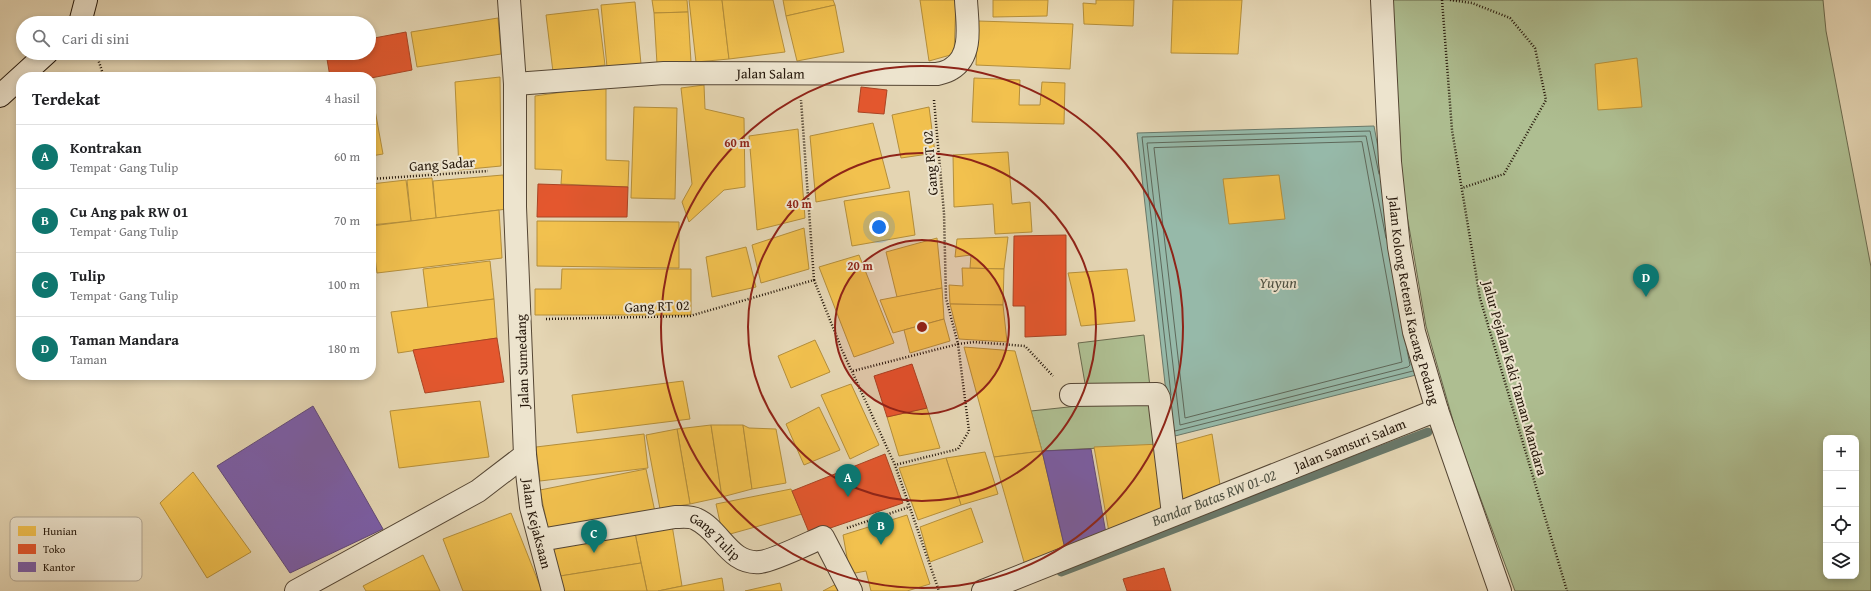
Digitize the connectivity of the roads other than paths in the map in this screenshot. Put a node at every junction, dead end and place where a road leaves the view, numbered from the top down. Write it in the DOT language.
graph roads {
  1 [pos="86,0"];
  2 [pos="509,0"];
  3 [pos="966,0"];
  4 [pos="1382,0"];
  5 [pos="82,16"];
  6 [pos="39,60"];
  7 [pos="26,72"];
  8 [pos="16,81"];
  9 [pos="515,84"];
  10 [pos="0,96"];
  11 [pos="1072,395"];
  12 [pos="1437,410"];
  13 [pos="525,455"];
  14 [pos="1173,514"];
  15 [pos="540,540"];
  16 [pos="296,591"];
  17 [pos="553,591"];
  18 [pos="850,591"];
  19 [pos="983,591"];
  20 [pos="1500,591"];
  1 -- 5 [label="street"];
  2 -- 9 [label="street, Jalan Sumedang"];
  3 -- 9 [label="street, Jalan Salam"];
  4 -- 12 [label="street, Jalan Kolong Retensi Kacang Pedang"];
  6 -- 7 [label="street"];
  8 -- 10 [label="street"];
  9 -- 13 [label="street, Jalan Sumedang"];
  11 -- 14 [label="street"];
  12 -- 14 [label="street, Jalan Samsuri Salam"];
  12 -- 20 [label="street, Jalan Kolong Retensi Kacang Pedang"];
  13 -- 15 [label="street, Jalan Kejaksaan"];
  13 -- 16 [label="street"];
  14 -- 19 [label="street, Jalan Samsuri Salam"];
  15 -- 17 [label="street, Jalan Kejaksaan"];
  15 -- 18 [label="street, Gang Tulip"];
}
